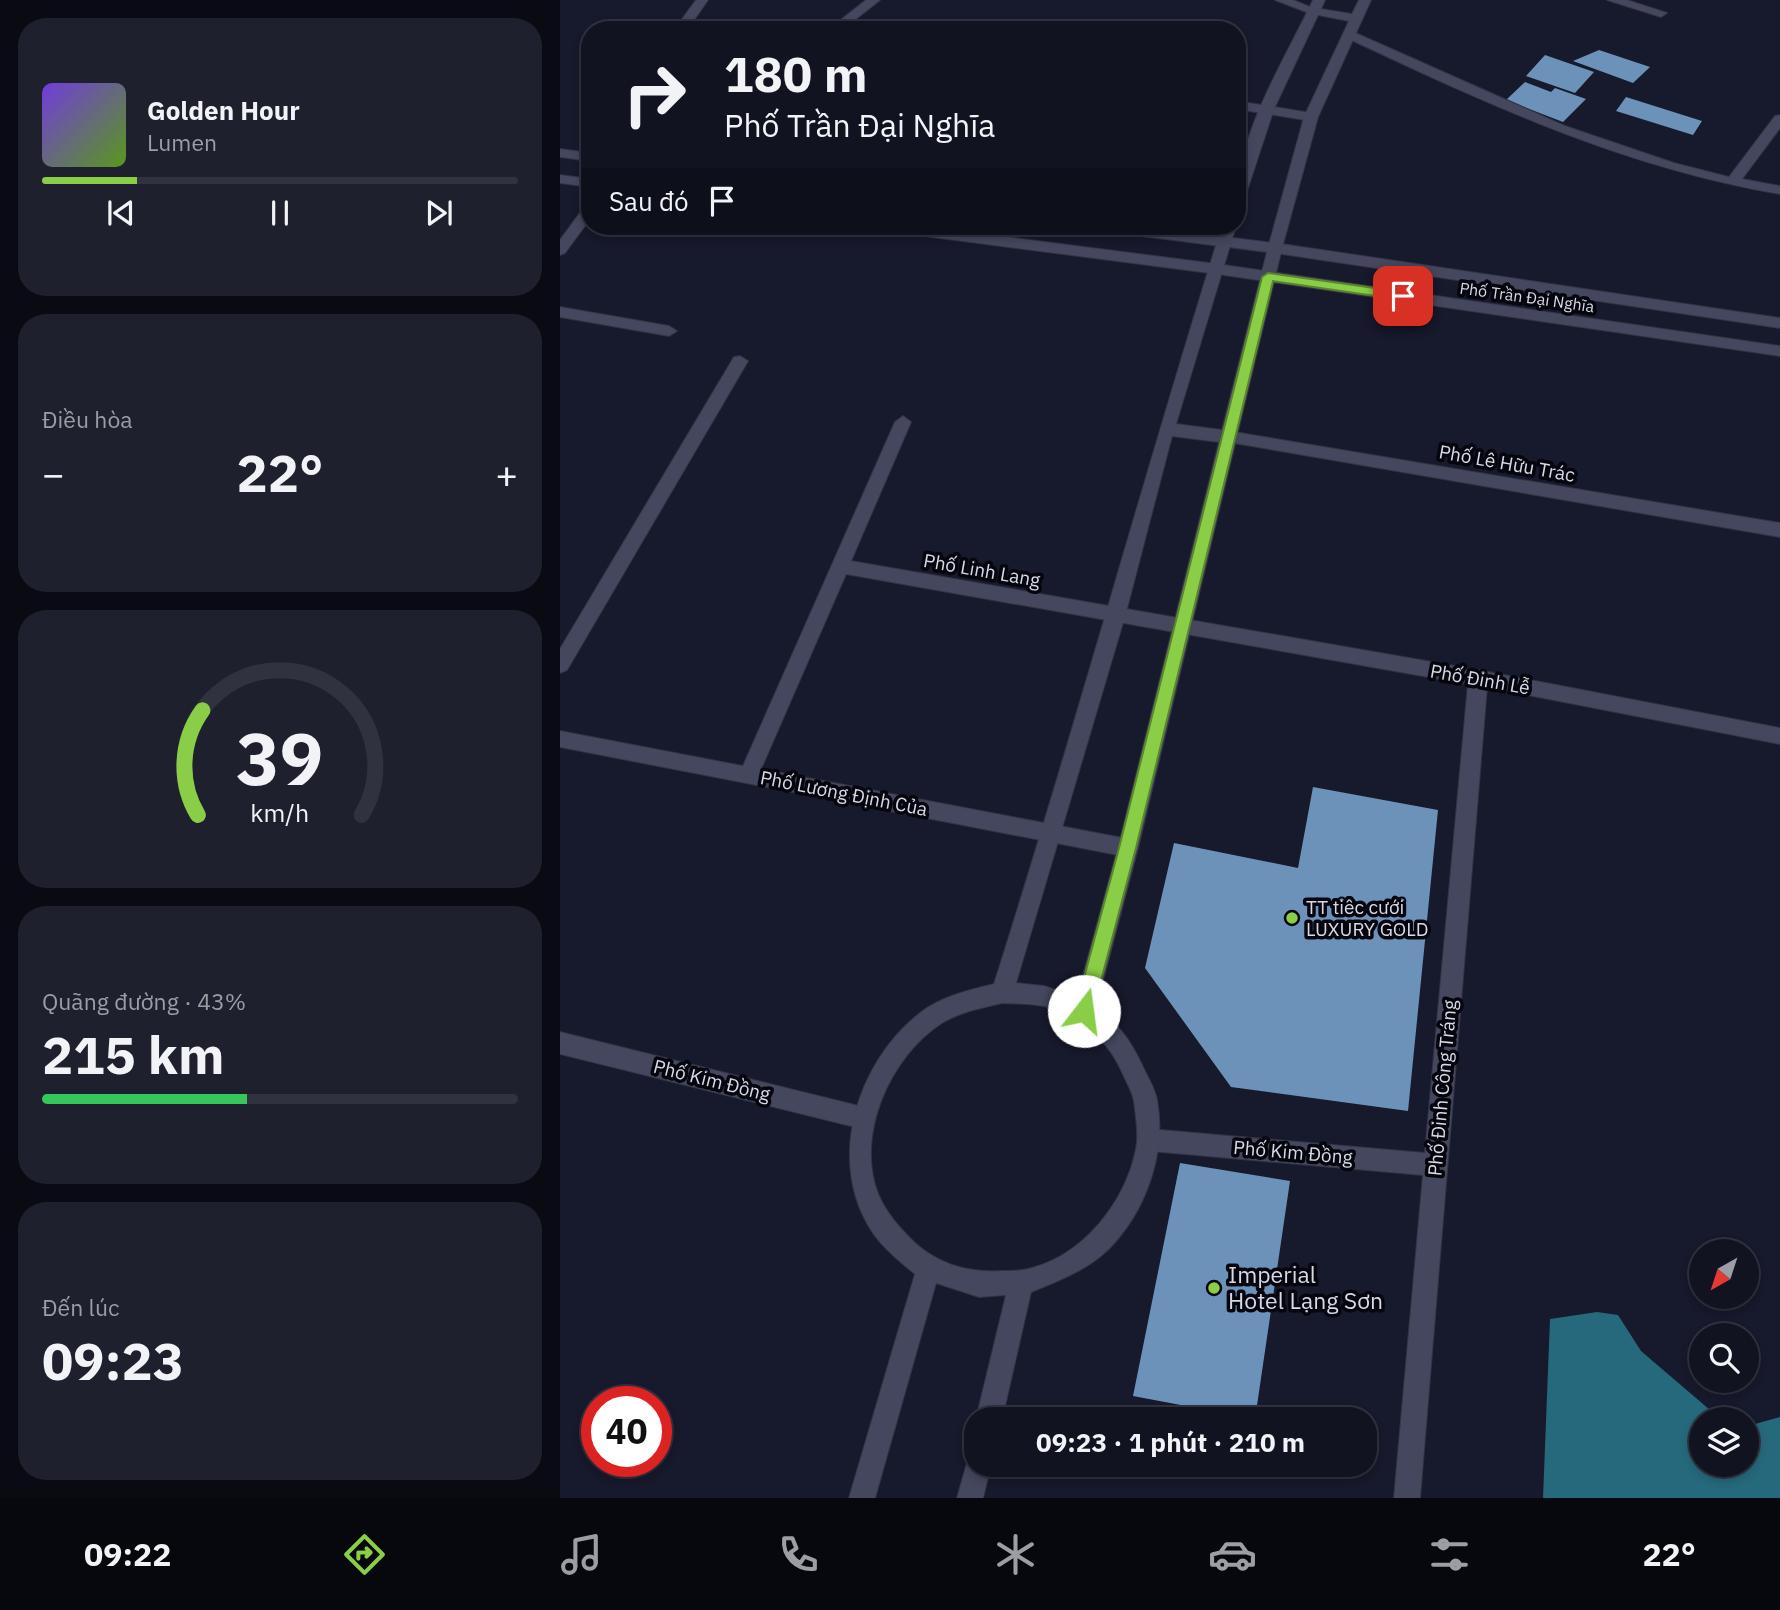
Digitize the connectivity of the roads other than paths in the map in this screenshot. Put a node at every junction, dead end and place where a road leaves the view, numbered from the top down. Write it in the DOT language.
graph roads {
  1 [pos="702,0"];
  2 [pos="874,0"];
  3 [pos="1281,0"];
  4 [pos="1365,0"];
  5 [pos="1613,0"];
  6 [pos="1317,6"];
  7 [pos="1661,13"];
  8 [pos="687,21"];
  9 [pos="846,21"];
  10 [pos="1354,27"];
  11 [pos="1246,106"];
  12 [pos="1267,109"];
  13 [pos="1311,117"];
  14 [pos="1780,119"];
  15 [pos="560,153"];
  16 [pos="581,154"];
  17 [pos="1246,173"];
  18 [pos="560,179"];
  19 [pos="581,182"];
  20 [pos="1732,182"];
  21 [pos="1780,190"];
  22 [pos="581,221"];
  23 [pos="996,235"];
  24 [pos="1226,235"];
  25 [pos="1233,235"];
  26 [pos="1275,248"];
  27 [pos="560,250"];
  28 [pos="1217,269"];
  29 [pos="1268,277"];
  30 [pos="560,312"];
  31 [pos="1780,323"];
  32 [pos="669,331"];
  33 [pos="1780,351"];
  34 [pos="740,362"];
  35 [pos="902,422"];
  36 [pos="1166,429"];
  37 [pos="1228,437"];
  38 [pos="1780,530"];
  39 [pos="840,566"];
  40 [pos="1116,616"];
  41 [pos="1180,627"];
  42 [pos="563,654"];
  43 [pos="1478,678"];
  44 [pos="1780,736"];
  45 [pos="560,739"];
  46 [pos="749,775"];
  47 [pos="1052,833"];
  48 [pos="1128,848"];
  49 [pos="1002,993"];
  50 [pos="1084,1011"];
  51 [pos="560,1043"];
  52 [pos="863,1118"];
  53 [pos="1150,1140"];
  54 [pos="1436,1165"];
  55 [pos="928,1269"];
  56 [pos="1021,1284"];
  57 [pos="992,1407"];
  58 [pos="975,1477"];
  59 [pos="862,1498"];
  60 [pos="970,1498"];
  61 [pos="1407,1498"];
  1 -- 8 [label="street"];
  2 -- 9 [label="street"];
  3 -- 6 [label="street"];
  4 -- 10 [label="street"];
  5 -- 7 [label="street"];
  6 -- 10 [label="street"];
  6 -- 12 [label="street"];
  10 -- 13 [label="street"];
  10 -- 20 [label="street"];
  11 -- 12 [label="street"];
  12 -- 13 [label="street"];
  12 -- 17 [label="street"];
  13 -- 26 [label="street"];
  14 -- 20 [label="street"];
  15 -- 16 [label="street"];
  18 -- 19 [label="street"];
  20 -- 21 [label="street"];
  22 -- 27 [label="street"];
  23 -- 28 [label="street, Phố Trần Đại Nghĩa"];
  24 -- 28 [label="street"];
  25 -- 26 [label="street, Phố Trần Đại Nghĩa"];
  26 -- 29 [label="street"];
  26 -- 31 [label="street, Phố Trần Đại Nghĩa"];
  28 -- 29 [label="street, Phố Trần Đại Nghĩa"];
  28 -- 36 [label="street"];
  29 -- 33 [label="street, Phố Trần Đại Nghĩa"];
  29 -- 37 [label="street"];
  30 -- 32 [label="street"];
  34 -- 42 [label="street"];
  35 -- 39 [label="street"];
  36 -- 37 [label="street, Phố Lê Hữu Trác"];
  36 -- 40 [label="street"];
  37 -- 38 [label="street, Phố Lê Hữu Trác"];
  37 -- 41 [label="street"];
  39 -- 40 [label="street, Phố Linh Lang"];
  39 -- 46 [label="street"];
  40 -- 41 [label="street, Phố Linh Lang"];
  40 -- 47 [label="street"];
  41 -- 43 [label="street, Phố Đinh Lễ"];
  41 -- 48 [label="street"];
  43 -- 44 [label="street, Phố Đinh Lễ"];
  43 -- 54 [label="street, Phố Đinh Công Tráng"];
  45 -- 46 [label="street, Phố Lương Định Của"];
  46 -- 47 [label="street, Phố Lương Định Của"];
  47 -- 48 [label="street, Phố Lương Định Của"];
  47 -- 49 [label="street"];
  48 -- 50 [label="street"];
  49 -- 50 [label="street"];
  49 -- 52 [label="street"];
  50 -- 53 [label="street"];
  51 -- 52 [label="street, Phố Kim Đồng"];
  52 -- 55 [label="street"];
  53 -- 54 [label="street, Phố Kim Đồng"];
  53 -- 56 [label="street"];
  54 -- 61 [label="street, Phố Đinh Công Tráng"];
  55 -- 56 [label="street"];
  55 -- 59 [label="street"];
  56 -- 57 [label="street"];
  58 -- 60 [label="street"];
}
